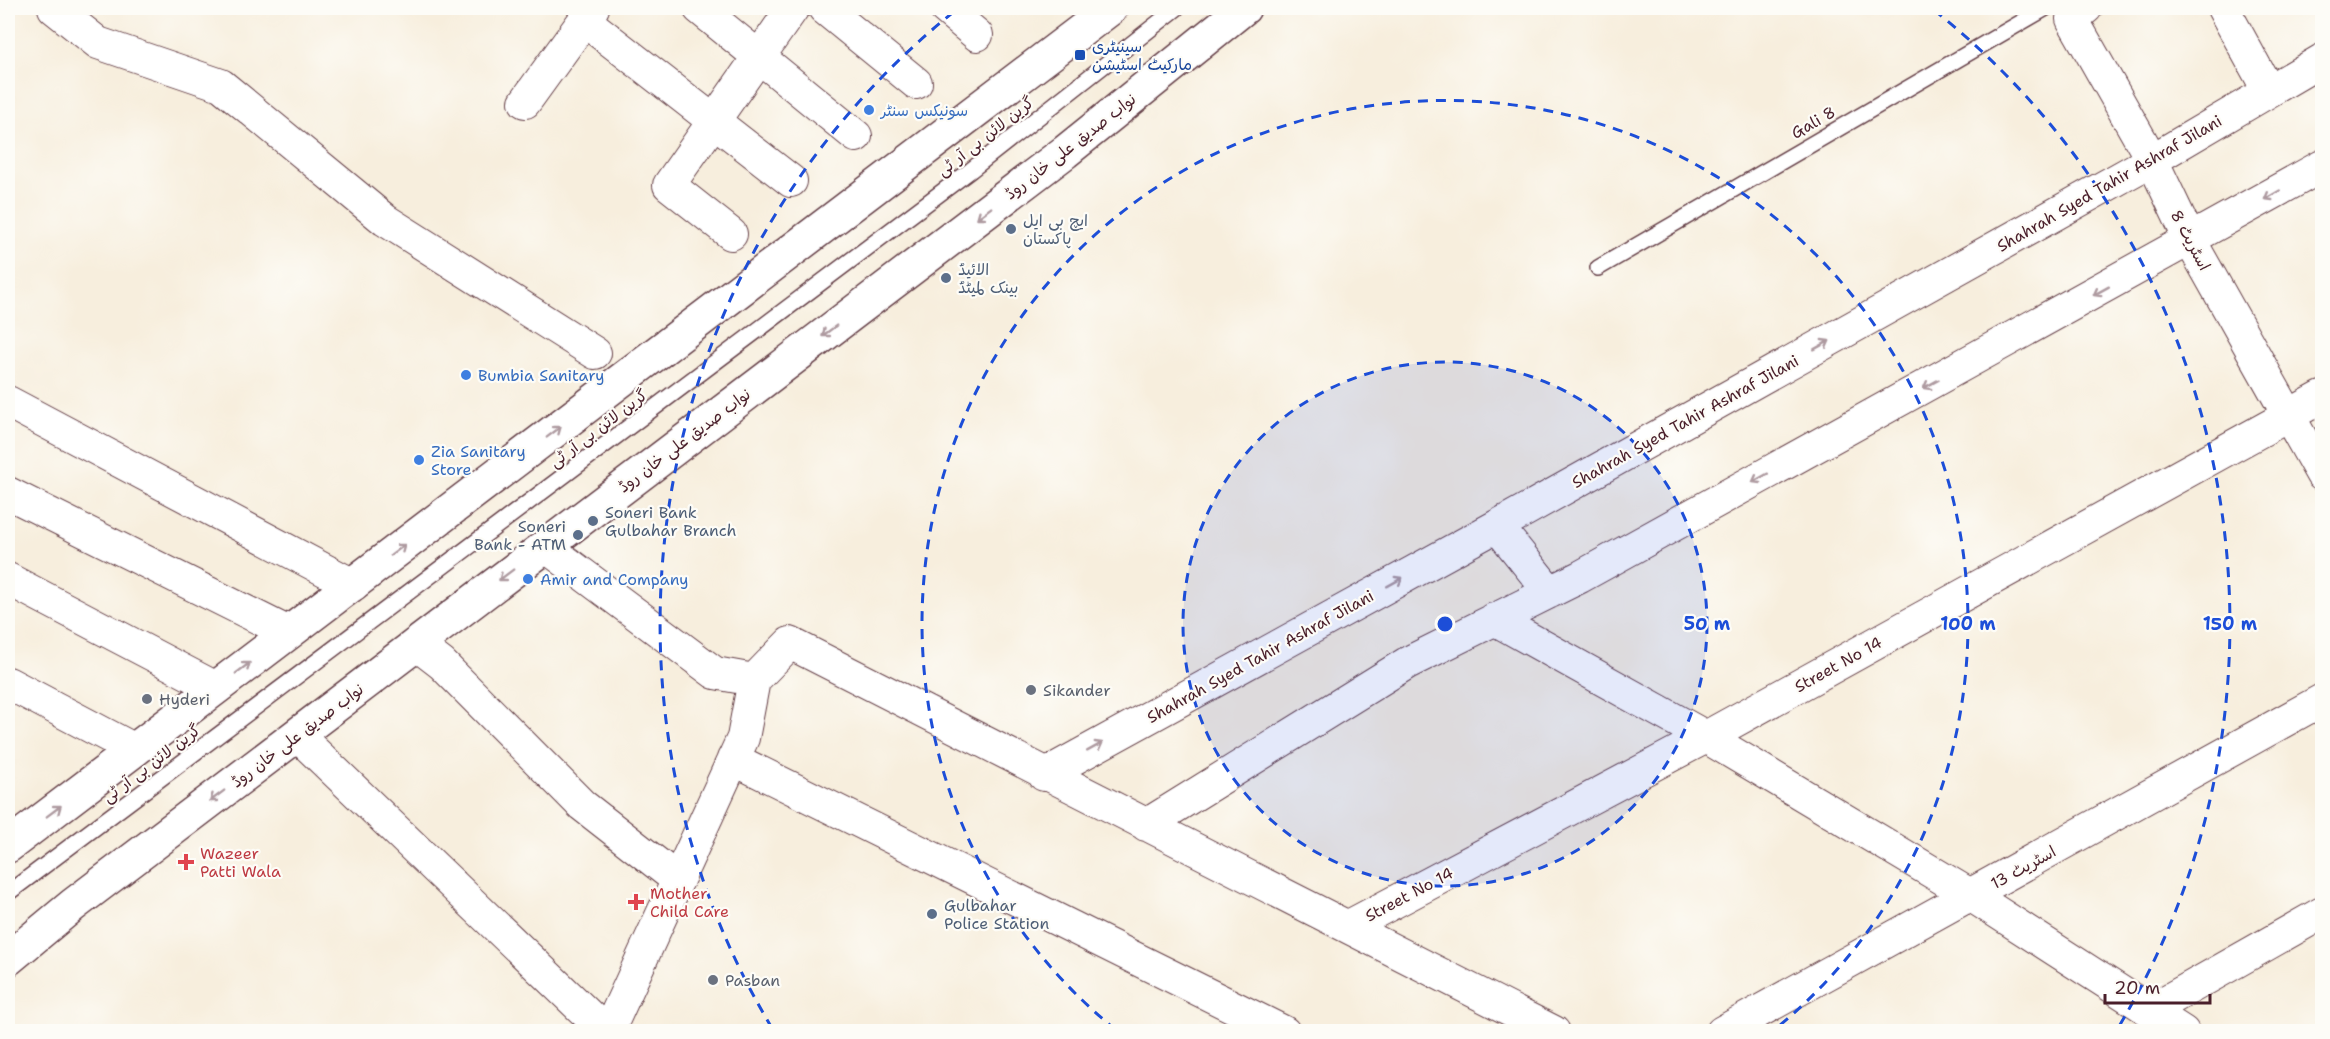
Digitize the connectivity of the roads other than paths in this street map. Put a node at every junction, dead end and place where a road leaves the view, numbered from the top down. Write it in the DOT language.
graph roads {
  1 [pos="54,8"];
  2 [pos="699,8"];
  3 [pos="793,8"];
  4 [pos="824,8"];
  5 [pos="945,8"];
  6 [pos="1112,8"];
  7 [pos="1177,8"];
  8 [pos="1244,8"];
  9 [pos="2223,8"];
  10 [pos="2065,10"];
  11 [pos="588,14"];
  12 [pos="978,35"];
  13 [pos="758,57"];
  14 [pos="2322,60"];
  15 [pos="916,83"];
  16 [pos="2268,90"];
  17 [pos="525,102"];
  18 [pos="714,121"];
  19 [pos="856,136"];
  20 [pos="2152,160"];
  21 [pos="2322,166"];
  22 [pos="790,181"];
  23 [pos="731,234"];
  24 [pos="2191,242"];
  25 [pos="1598,268"];
  26 [pos="595,353"];
  27 [pos="2322,397"];
  28 [pos="8,402"];
  29 [pos="2289,415"];
  30 [pos="2322,475"];
  31 [pos="8,493"];
  32 [pos="1497,526"];
  33 [pos="545,546"];
  34 [pos="8,579"];
  35 [pos="353,585"];
  36 [pos="1550,592"];
  37 [pos="1494,620"];
  38 [pos="289,633"];
  39 [pos="416,644"];
  40 [pos="754,680"];
  41 [pos="8,683"];
  42 [pos="216,688"];
  43 [pos="2322,700"];
  44 [pos="297,735"];
  45 [pos="1706,737"];
  46 [pos="135,750"];
  47 [pos="733,759"];
  48 [pos="1044,775"];
  49 [pos="1146,825"];
  50 [pos="8,846"];
  51 [pos="678,880"];
  52 [pos="8,893"];
  53 [pos="1972,896"];
  54 [pos="2322,913"];
  55 [pos="1349,926"];
  56 [pos="8,958"];
  57 [pos="2149,1011"];
  58 [pos="607,1032"];
  59 [pos="1284,1032"];
  60 [pos="1554,1032"];
  61 [pos="1722,1032"];
  62 [pos="2183,1032"];
  1 -- 26 [label="street"];
  2 -- 13 [label="street"];
  3 -- 13 [label="street"];
  4 -- 15 [label="street"];
  5 -- 12 [label="street"];
  35 -- 6 [label="main road, one-way"];
  7 -- 52 [label="lane, گرین لائن بی آر ٹی"];
  8 -- 33 [label="main road, نواب صدیق علی خان روڈ, one-way"];
  9 -- 16 [label="street"];
  10 -- 20 [label="street, اسٹریٹ 8"];
  10 -- 25 [label="lane, Gali 8"];
  11 -- 17 [label="street"];
  11 -- 18 [label="street"];
  13 -- 18 [label="street"];
  13 -- 19 [label="street"];
  14 -- 16 [label="street, Shahrah Syed Tahir Ashraf Jilani"];
  16 -- 20 [label="street, Shahrah Syed Tahir Ashraf Jilani"];
  18 -- 22 [label="street"];
  18 -- 23 [label="street"];
  20 -- 24 [label="street, اسٹریٹ 8"];
  32 -- 20 [label="street, Shahrah Syed Tahir Ashraf Jilani, one-way"];
  21 -- 24 [label="street, one-way"];
  24 -- 29 [label="street, اسٹریٹ 8"];
  24 -- 36 [label="street, one-way"];
  27 -- 29 [label="street, Street No 14"];
  28 -- 35 [label="street"];
  29 -- 30 [label="street, اسٹریٹ 8"];
  29 -- 45 [label="street, Street No 14"];
  31 -- 38 [label="street"];
  32 -- 36 [label="street"];
  48 -- 32 [label="street, Shahrah Syed Tahir Ashraf Jilani, one-way"];
  33 -- 39 [label="main road, نواب صدیق علی خان روڈ, one-way"];
  33 -- 40 [label="street"];
  34 -- 42 [label="street"];
  35 -- 38 [label="main road"];
  36 -- 37 [label="street"];
  37 -- 45 [label="street"];
  37 -- 49 [label="street"];
  42 -- 38 [label="main road, one-way"];
  39 -- 44 [label="main road, نواب صدیق علی خان روڈ"];
  39 -- 51 [label="street"];
  40 -- 47 [label="street"];
  40 -- 48 [label="street"];
  41 -- 46 [label="street"];
  42 -- 46 [label="main road"];
  43 -- 53 [label="street, اسٹریٹ 13"];
  44 -- 56 [label="main road, نواب صدیق علی خان روڈ, one-way"];
  44 -- 58 [label="street"];
  45 -- 53 [label="street"];
  45 -- 55 [label="street, Street No 14"];
  50 -- 46 [label="main road, one-way"];
  47 -- 51 [label="street"];
  47 -- 59 [label="street"];
  48 -- 49 [label="street"];
  49 -- 55 [label="street"];
  51 -- 58 [label="street"];
  53 -- 57 [label="street"];
  53 -- 61 [label="street, اسٹریٹ 13"];
  54 -- 57 [label="street"];
  55 -- 60 [label="street"];
  57 -- 62 [label="street"];
}
